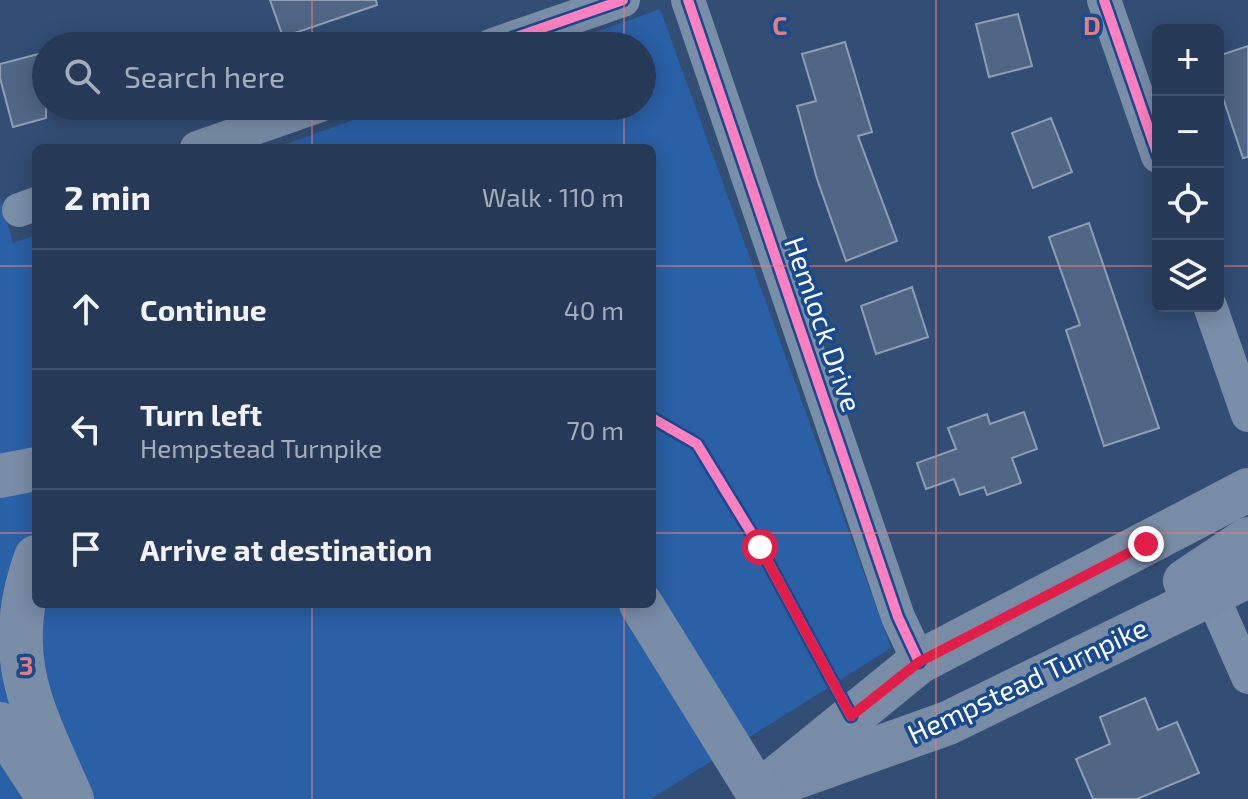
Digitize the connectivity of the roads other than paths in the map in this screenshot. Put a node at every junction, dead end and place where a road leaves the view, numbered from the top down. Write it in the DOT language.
graph roads {
  1 [pos="623,0"];
  2 [pos="688,0"];
  3 [pos="1104,0"];
  4 [pos="530,32"];
  5 [pos="278,120"];
  6 [pos="1152,139"];
  7 [pos="209,144"];
  8 [pos="1212,312"];
  9 [pos="1248,415"];
  10 [pos="32,470"];
  11 [pos="0,476"];
  12 [pos="1248,490"];
  13 [pos="1248,539"];
  14 [pos="32,567"];
  15 [pos="1230,584"];
  16 [pos="643,608"];
  17 [pos="919,662"];
  18 [pos="1039,676"];
  19 [pos="1248,677"];
  20 [pos="0,724"];
  21 [pos="0,774"];
  22 [pos="756,797"];
  23 [pos="23,799"];
  24 [pos="49,799"];
  25 [pos="72,799"];
  1 -- 4 [label="street"];
  2 -- 17 [label="street, Hemlock Drive"];
  3 -- 6 [label="street"];
  5 -- 7 [label="street"];
  8 -- 9 [label="street"];
  10 -- 11 [label="highway"];
  12 -- 17 [label="main road, Hempstead Turnpike"];
  13 -- 18 [label="main road"];
  14 -- 25 [label="highway"];
  15 -- 18 [label="main road, Hempstead Turnpike"];
  15 -- 19 [label="street"];
  16 -- 22 [label="highway"];
  17 -- 22 [label="main road, Hempstead Turnpike"];
  18 -- 22 [label="main road, Hempstead Turnpike"];
  20 -- 24 [label="highway"];
  21 -- 23 [label="highway"];
}
